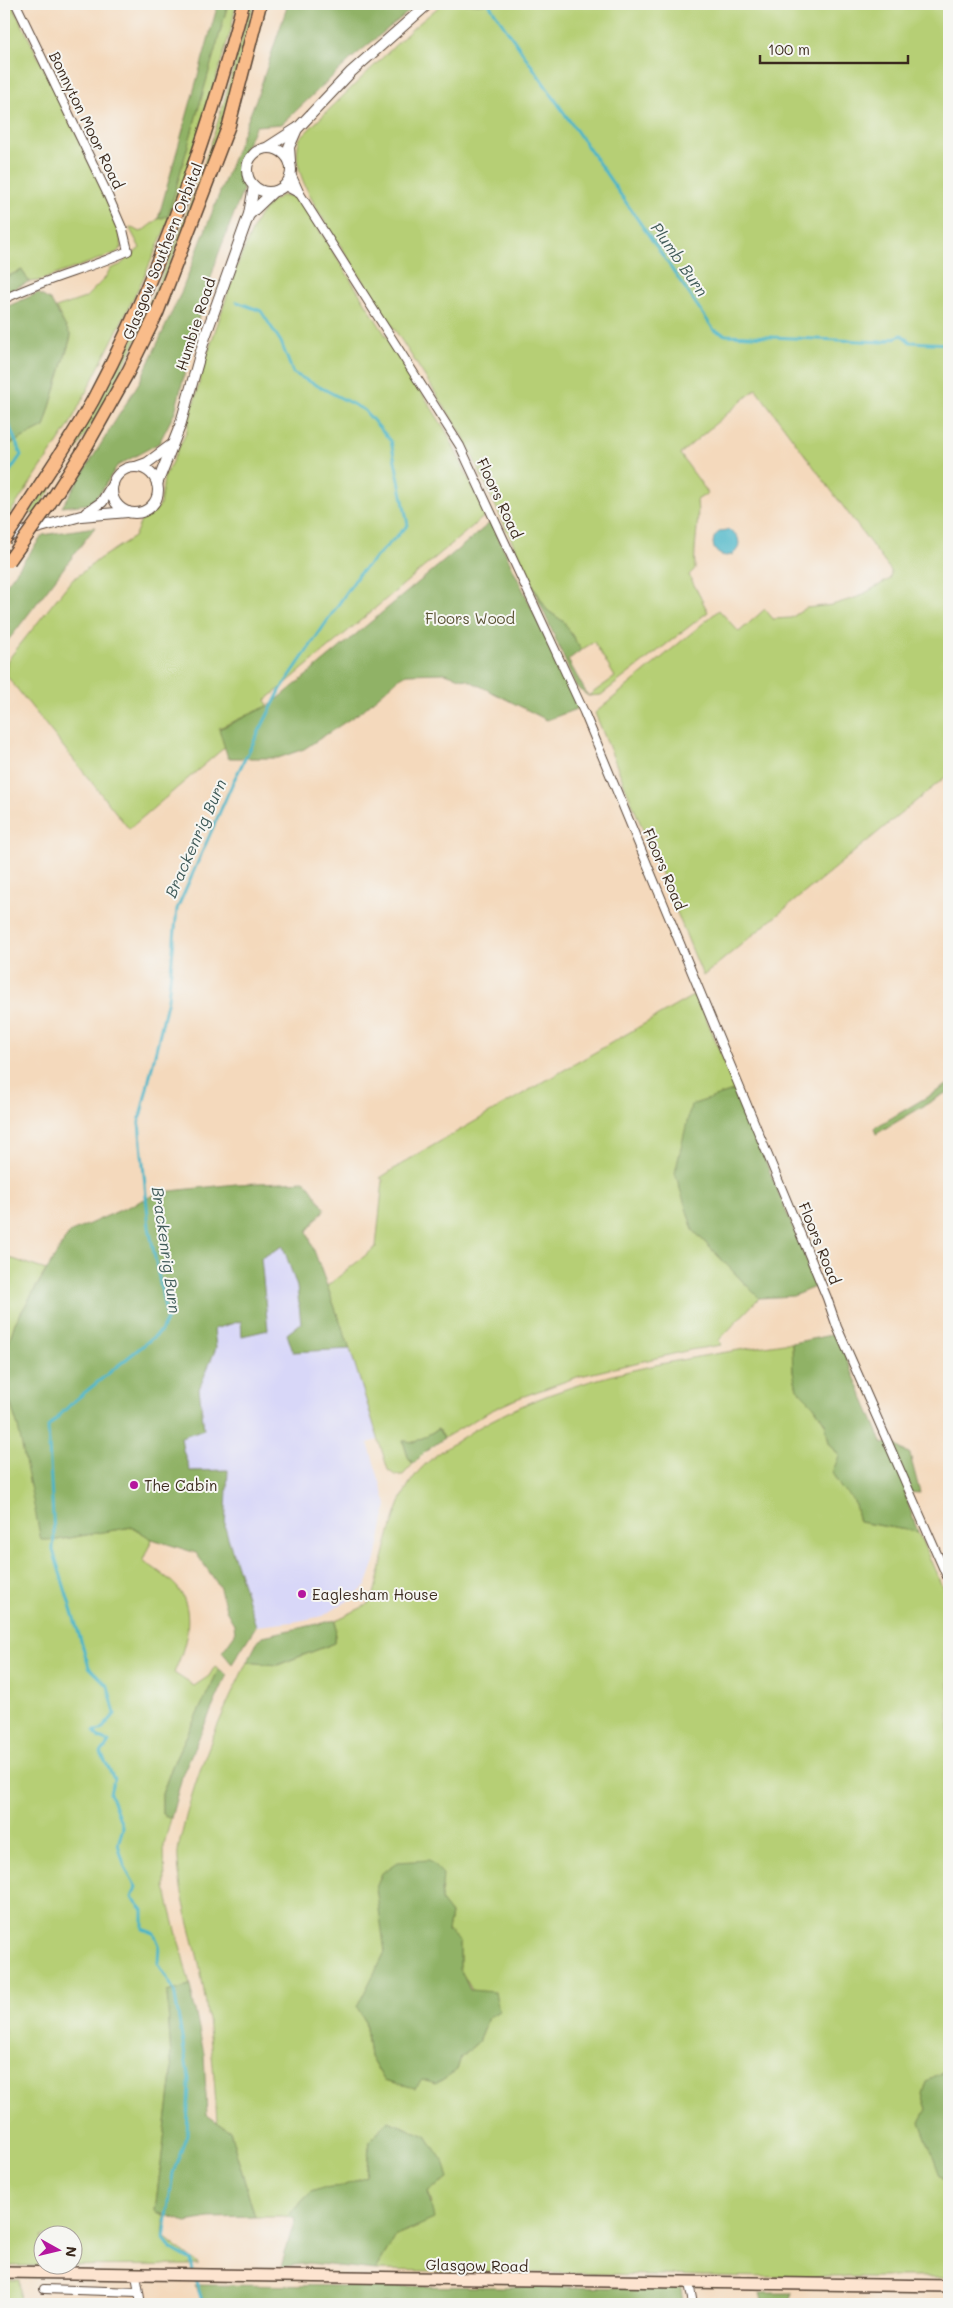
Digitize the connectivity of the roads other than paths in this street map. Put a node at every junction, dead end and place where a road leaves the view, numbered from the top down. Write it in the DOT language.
graph roads {
  1 [pos="16,4"];
  2 [pos="243,4"];
  3 [pos="260,4"];
  4 [pos="428,4"];
  5 [pos="297,129"];
  6 [pos="268,147"];
  7 [pos="290,161"];
  8 [pos="291,174"];
  9 [pos="254,186"];
  10 [pos="285,186"];
  11 [pos="273,192"];
  12 [pos="300,194"];
  13 [pos="249,214"];
  14 [pos="4,299"];
  15 [pos="172,444"];
  16 [pos="135,467"];
  17 [pos="114,481"];
  18 [pos="157,484"];
  19 [pos="128,512"];
  20 [pos="81,516"];
  21 [pos="4,538"];
  22 [pos="6,565"];
  23 [pos="949,1581"];
  24 [pos="4,2272"];
  25 [pos="136,2275"];
  26 [pos="690,2283"];
  27 [pos="949,2286"];
  28 [pos="44,2289"];
  29 [pos="138,2292"];
  30 [pos="141,2304"];
  31 [pos="693,2304"];
  1 -- 14 [label="street, Bonnyton Moor Road"];
  2 -- 21 [label="highway, Glasgow Southern Orbital, bridge"];
  3 -- 22 [label="highway, Glasgow Southern Orbital, bridge"];
  4 -- 5 [label="street"];
  5 -- 6 [label="street"];
  5 -- 7 [label="street"];
  6 -- 7 [label="street"];
  6 -- 9 [label="street"];
  7 -- 8 [label="street"];
  8 -- 10 [label="street"];
  8 -- 12 [label="street, Floors Road"];
  9 -- 11 [label="street"];
  9 -- 13 [label="street, Humbie Road"];
  10 -- 11 [label="street"];
  10 -- 12 [label="street, Floors Road"];
  11 -- 13 [label="street, Humbie Road"];
  12 -- 23 [label="street, Floors Road"];
  13 -- 15 [label="street, Humbie Road"];
  15 -- 16 [label="street, Humbie Road"];
  15 -- 18 [label="street, Humbie Road"];
  16 -- 17 [label="street"];
  16 -- 18 [label="street"];
  17 -- 19 [label="street"];
  17 -- 20 [label="street"];
  18 -- 19 [label="street"];
  19 -- 20 [label="street"];
  20 -- 21 [label="street"];
  24 -- 25 [label="main road, Glasgow Road"];
  25 -- 26 [label="main road, Glasgow Road"];
  25 -- 29 [label="street"];
  26 -- 27 [label="main road, Glasgow Road"];
  26 -- 31 [label="street"];
  28 -- 29 [label="street"];
  29 -- 30 [label="street"];
}
